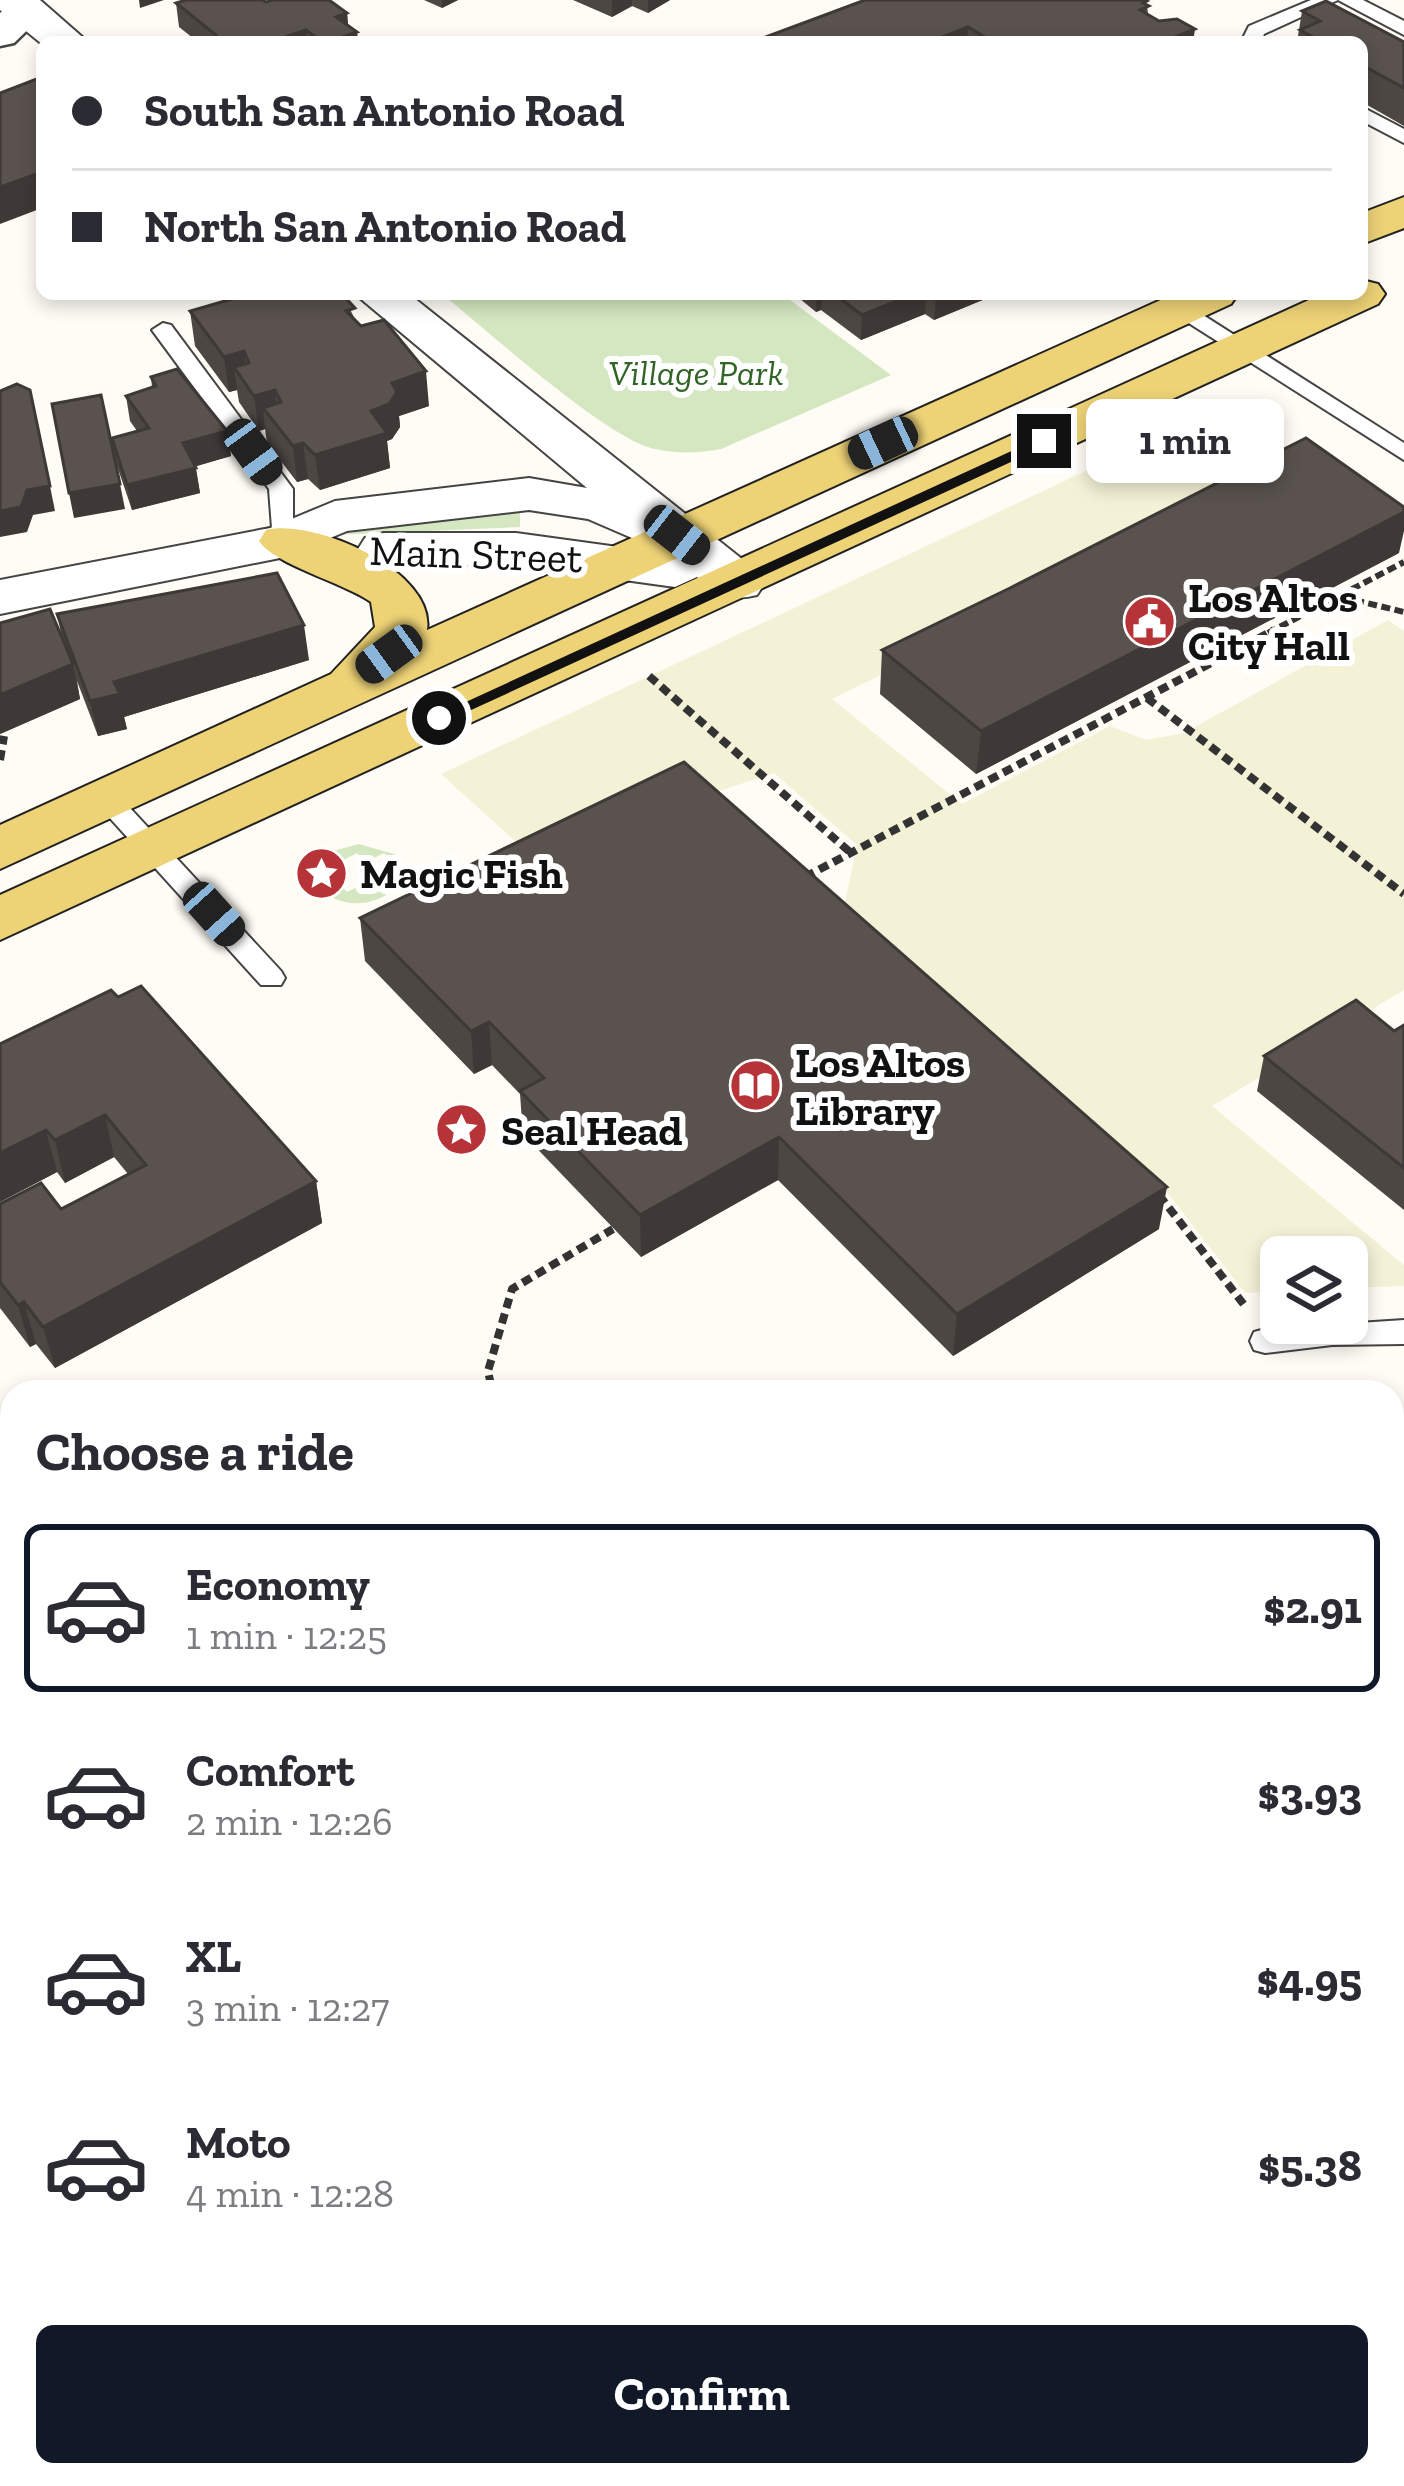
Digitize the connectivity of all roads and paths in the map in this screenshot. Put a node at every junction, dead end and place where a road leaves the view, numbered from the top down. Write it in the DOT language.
graph roads {
  1 [pos="1328,0"];
  2 [pos="1348,0"];
  3 [pos="14,15"];
  4 [pos="1404,29"];
  5 [pos="54,36"];
  6 [pos="1254,36"];
  7 [pos="1368,116"];
  8 [pos="1404,137"];
  9 [pos="1404,211"];
  10 [pos="1368,227"];
  11 [pos="1404,274"];
  12 [pos="1368,291"];
  13 [pos="386,300"];
  14 [pos="1348,300"];
  15 [pos="1197,301"];
  16 [pos="163,330"];
  17 [pos="1243,350"];
  18 [pos="1404,453"];
  19 [pos="677,535"];
  20 [pos="285,541"];
  21 [pos="623,561"];
  22 [pos="1404,562"];
  23 [pos="738,583"];
  24 [pos="0,597"];
  25 [pos="1339,597"];
  26 [pos="1404,612"];
  27 [pos="638,667"];
  28 [pos="1147,698"];
  29 [pos="325,701"];
  30 [pos="4,736"];
  31 [pos="0,760"];
  32 [pos="108,800"];
  33 [pos="0,849"];
  34 [pos="154,850"];
  35 [pos="851,853"];
  36 [pos="813,891"];
  37 [pos="1404,894"];
  38 [pos="0,920"];
  39 [pos="272,977"];
  40 [pos="1143,1181"];
  41 [pos="613,1229"];
  42 [pos="1260,1332"];
  43 [pos="1368,1332"];
  44 [pos="1404,1332"];
  45 [pos="490,1380"];
  1 -- 6 [label="lane"];
  2 -- 4 [label="lane"];
  3 -- 5 [label="street"];
  7 -- 8 [label="lane"];
  9 -- 10 [label="main road"];
  11 -- 12 [label="main road"];
  13 -- 19 [label="street"];
  14 -- 17 [label="main road"];
  15 -- 17 [label="lane"];
  15 -- 19 [label="main road"];
  16 -- 20 [label="lane"];
  17 -- 18 [label="lane"];
  17 -- 23 [label="main road"];
  19 -- 20 [label="street, Main Street"];
  19 -- 21 [label="main road"];
  19 -- 23 [label="street"];
  20 -- 21 [label="street, Main Street"];
  20 -- 24 [label="street, Main Street"];
  20 -- 29 [label="main road"];
  21 -- 23 [label="street, Main Street"];
  21 -- 29 [label="main road"];
  22 -- 25 [label="path"];
  23 -- 34 [label="main road"];
  25 -- 26 [label="path"];
  25 -- 28 [label="path"];
  27 -- 35 [label="path"];
  28 -- 35 [label="path"];
  28 -- 37 [label="path"];
  29 -- 32 [label="main road"];
  30 -- 31 [label="path"];
  32 -- 33 [label="main road"];
  32 -- 34 [label="lane"];
  34 -- 38 [label="main road"];
  34 -- 39 [label="lane"];
  35 -- 36 [label="path"];
  40 -- 42 [label="path"];
  41 -- 45 [label="path"];
  43 -- 44 [label="lane"];
}
